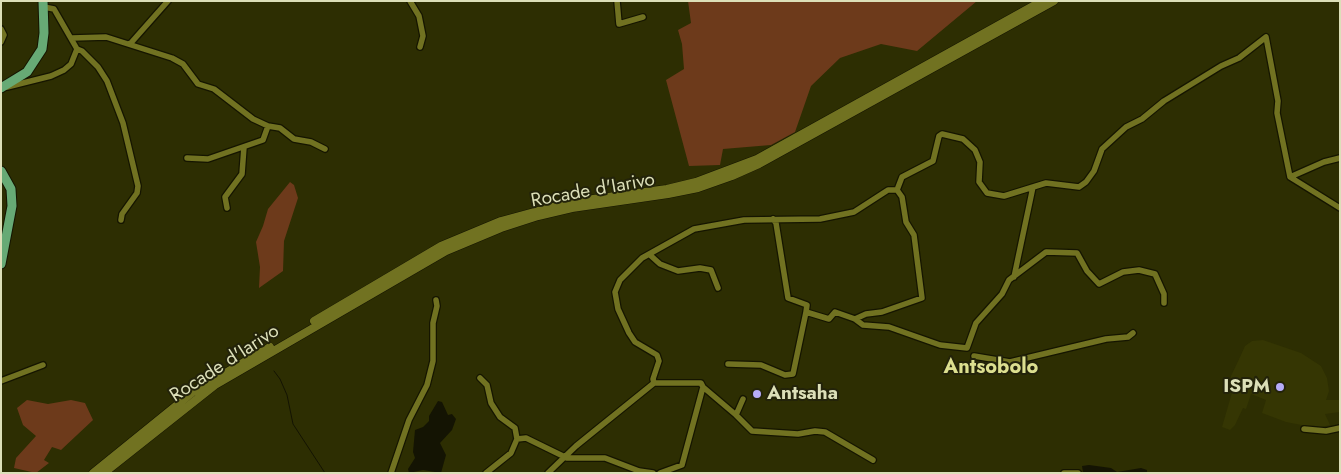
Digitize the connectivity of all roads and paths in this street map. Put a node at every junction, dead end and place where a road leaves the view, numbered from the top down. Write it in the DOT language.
graph roads {
  1 [pos="168,1"];
  2 [pos="410,1"];
  3 [pos="617,1"];
  4 [pos="1042,1"];
  5 [pos="1054,1"];
  6 [pos="43,4"];
  7 [pos="642,17"];
  8 [pos="1,29"];
  9 [pos="72,38"];
  10 [pos="1,42"];
  11 [pos="130,44"];
  12 [pos="420,47"];
  13 [pos="77,49"];
  14 [pos="1,88"];
  15 [pos="268,126"];
  16 [pos="244,147"];
  17 [pos="325,149"];
  18 [pos="187,158"];
  19 [pos="1340,158"];
  20 [pos="1,171"];
  21 [pos="1290,177"];
  22 [pos="1033,187"];
  23 [pos="897,190"];
  24 [pos="227,208"];
  25 [pos="1340,208"];
  26 [pos="773,218"];
  27 [pos="121,220"];
  28 [pos="650,255"];
  29 [pos="1,264"];
  30 [pos="1014,277"];
  31 [pos="718,288"];
  32 [pos="436,300"];
  33 [pos="1164,303"];
  34 [pos="806,312"];
  35 [pos="855,319"];
  36 [pos="1133,333"];
  37 [pos="974,356"];
  38 [pos="728,364"];
  39 [pos="43,365"];
  40 [pos="480,378"];
  41 [pos="1,381"];
  42 [pos="654,383"];
  43 [pos="703,387"];
  44 [pos="743,399"];
  45 [pos="736,415"];
  46 [pos="1340,428"];
  47 [pos="1304,429"];
  48 [pos="517,439"];
  49 [pos="566,458"];
  50 [pos="873,460"];
  51 [pos="93,473"];
  52 [pos="104,473"];
  53 [pos="391,473"];
  54 [pos="486,473"];
  55 [pos="548,473"];
  56 [pos="652,473"];
  57 [pos="660,473"];
  58 [pos="1064,473"];
  59 [pos="1078,473"];
  1 -- 11 [label="street"];
  2 -- 12 [label="street"];
  3 -- 7 [label="street"];
  4 -- 51 [label="main road, Rocade d'Iarivo"];
  5 -- 52 [label="main road, Rocade d'Iarivo"];
  6 -- 9 [label="street"];
  6 -- 14 [label="main road"];
  8 -- 10 [label="street"];
  9 -- 11 [label="street"];
  9 -- 13 [label="street"];
  11 -- 15 [label="street"];
  13 -- 14 [label="street"];
  13 -- 27 [label="street"];
  15 -- 16 [label="street"];
  15 -- 17 [label="street"];
  16 -- 18 [label="street"];
  16 -- 24 [label="street"];
  19 -- 21 [label="street"];
  20 -- 29 [label="main road"];
  21 -- 22 [label="street"];
  21 -- 25 [label="street"];
  22 -- 23 [label="street"];
  22 -- 30 [label="street"];
  23 -- 26 [label="street"];
  23 -- 35 [label="street"];
  26 -- 28 [label="street"];
  26 -- 34 [label="street"];
  28 -- 31 [label="street"];
  28 -- 42 [label="street"];
  30 -- 33 [label="street"];
  30 -- 35 [label="street"];
  32 -- 53 [label="street"];
  34 -- 35 [label="street"];
  34 -- 38 [label="street"];
  36 -- 37 [label="street"];
  39 -- 41 [label="street"];
  40 -- 48 [label="street"];
  42 -- 43 [label="street"];
  42 -- 49 [label="street"];
  43 -- 45 [label="street"];
  43 -- 57 [label="street"];
  44 -- 45 [label="street"];
  45 -- 50 [label="street"];
  46 -- 47 [label="street"];
  48 -- 49 [label="street"];
  48 -- 54 [label="street"];
  49 -- 55 [label="street"];
  49 -- 56 [label="street"];
  58 -- 59 [label="street"];
}
